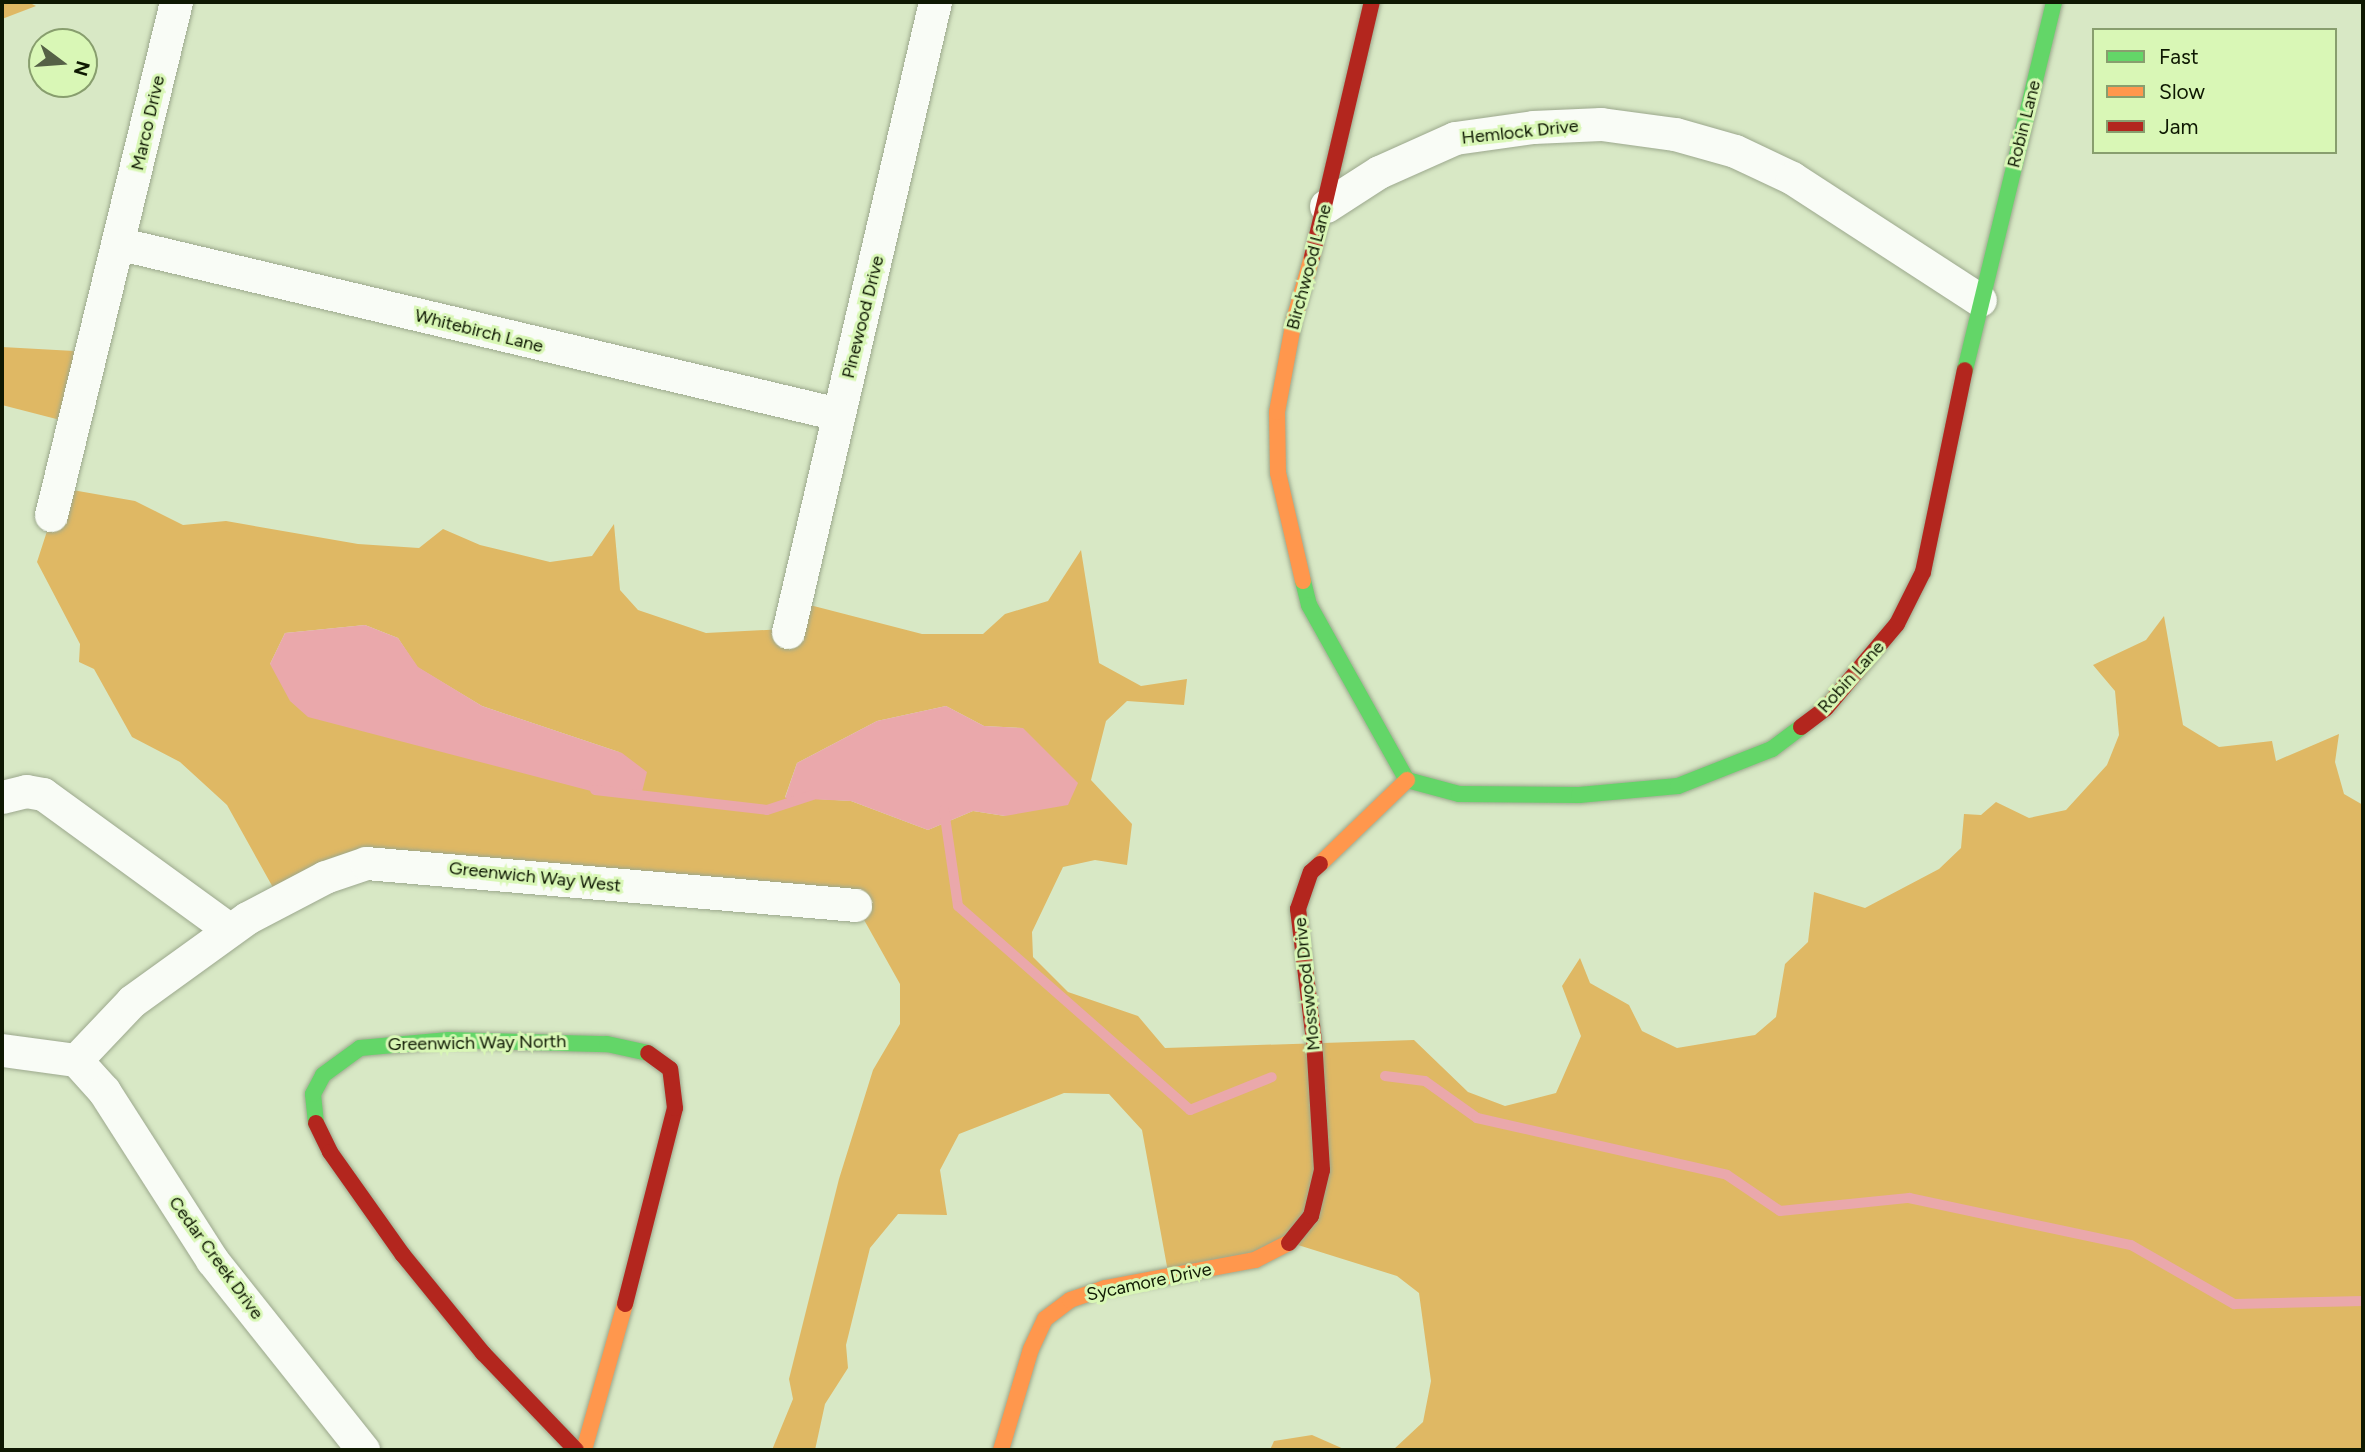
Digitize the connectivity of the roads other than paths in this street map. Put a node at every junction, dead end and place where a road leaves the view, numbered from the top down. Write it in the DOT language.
graph roads {
  1 [pos="176,2"];
  2 [pos="934,2"];
  3 [pos="1372,2"];
  4 [pos="2054,2"];
  5 [pos="1326,206"];
  6 [pos="121,244"];
  7 [pos="1980,300"];
  8 [pos="838,414"];
  9 [pos="51,515"];
  10 [pos="788,632"];
  11 [pos="1408,779"];
  12 [pos="2,797"];
  13 [pos="855,905"];
  14 [pos="230,930"];
  15 [pos="2,1050"];
  16 [pos="76,1060"];
  17 [pos="1320,1189"];
  18 [pos="363,1450"];
  19 [pos="576,1450"];
  20 [pos="584,1450"];
  21 [pos="1001,1450"];
  1 -- 6 [label="street, Marco Drive"];
  2 -- 8 [label="street, Pinewood Drive"];
  3 -- 5 [label="street, Birchwood Lane"];
  4 -- 7 [label="street, Robin Lane"];
  5 -- 7 [label="street, Hemlock Drive"];
  5 -- 11 [label="street, Birchwood Lane"];
  6 -- 8 [label="street, Whitebirch Lane"];
  6 -- 9 [label="street, Marco Drive"];
  7 -- 11 [label="street, Robin Lane"];
  8 -- 10 [label="street, Pinewood Drive"];
  11 -- 17 [label="street, Mosswood Drive"];
  12 -- 14 [label="street"];
  13 -- 14 [label="street, Greenwich Way West"];
  14 -- 16 [label="street, Greenwich Way West"];
  15 -- 16 [label="street"];
  16 -- 18 [label="street, Cedar Creek Drive"];
  17 -- 21 [label="street, Sycamore Drive"];
  19 -- 20 [label="street, Greenwich Way North"];
}
